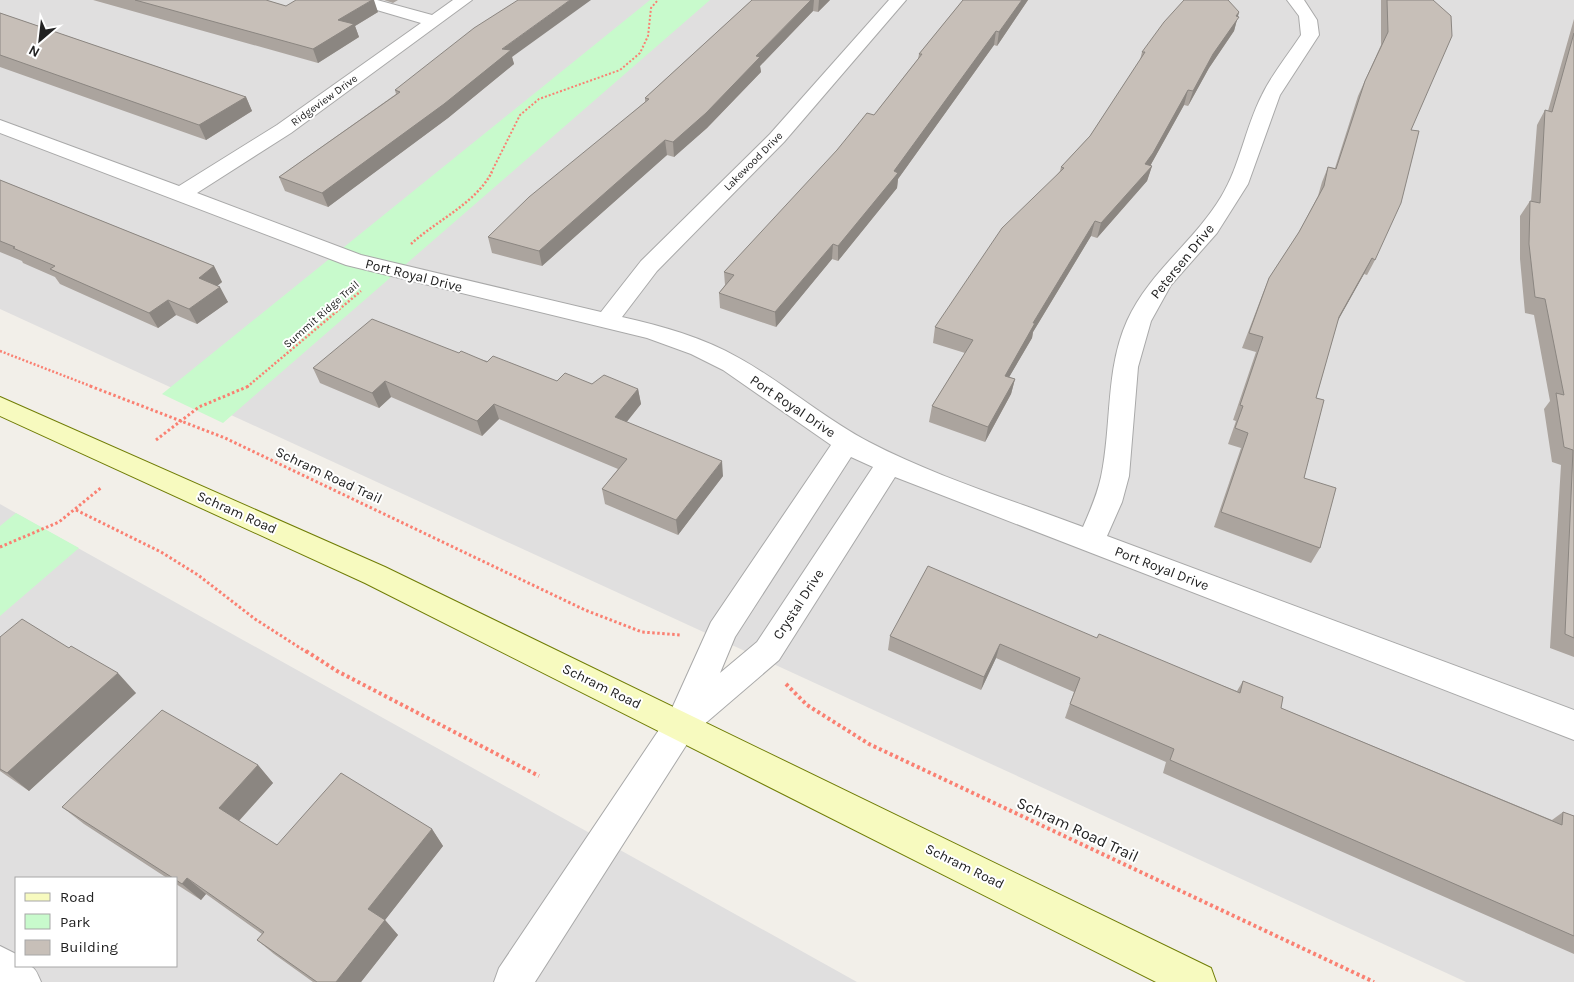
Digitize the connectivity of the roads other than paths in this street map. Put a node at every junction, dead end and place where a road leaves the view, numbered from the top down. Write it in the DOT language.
graph roads {
  1 [pos="359,0"];
  2 [pos="464,0"];
  3 [pos="898,0"];
  4 [pos="1295,0"];
  5 [pos="433,21"];
  6 [pos="0,126"];
  7 [pos="181,194"];
  8 [pos="606,321"];
  9 [pos="0,406"];
  10 [pos="847,442"];
  11 [pos="890,462"];
  12 [pos="1091,541"];
  13 [pos="682,725"];
  14 [pos="1574,725"];
  15 [pos="513,982"];
  16 [pos="1197,982"];
  1 -- 5 [label="street"];
  2 -- 5 [label="street, Ridgeview Drive"];
  3 -- 8 [label="street, Lakewood Drive"];
  4 -- 12 [label="street, Petersen Drive"];
  5 -- 7 [label="street, Ridgeview Drive"];
  6 -- 7 [label="street, Port Royal Drive"];
  7 -- 8 [label="street, Port Royal Drive"];
  8 -- 10 [label="street, Port Royal Drive"];
  9 -- 13 [label="main road, Schram Road"];
  10 -- 11 [label="street, Port Royal Drive"];
  10 -- 13 [label="street, Crystal Drive"];
  11 -- 12 [label="street, Port Royal Drive"];
  11 -- 13 [label="street, Crystal Drive"];
  12 -- 14 [label="street, Port Royal Drive"];
  13 -- 15 [label="street, Crystal Drive"];
  13 -- 16 [label="main road, Schram Road"];
}
